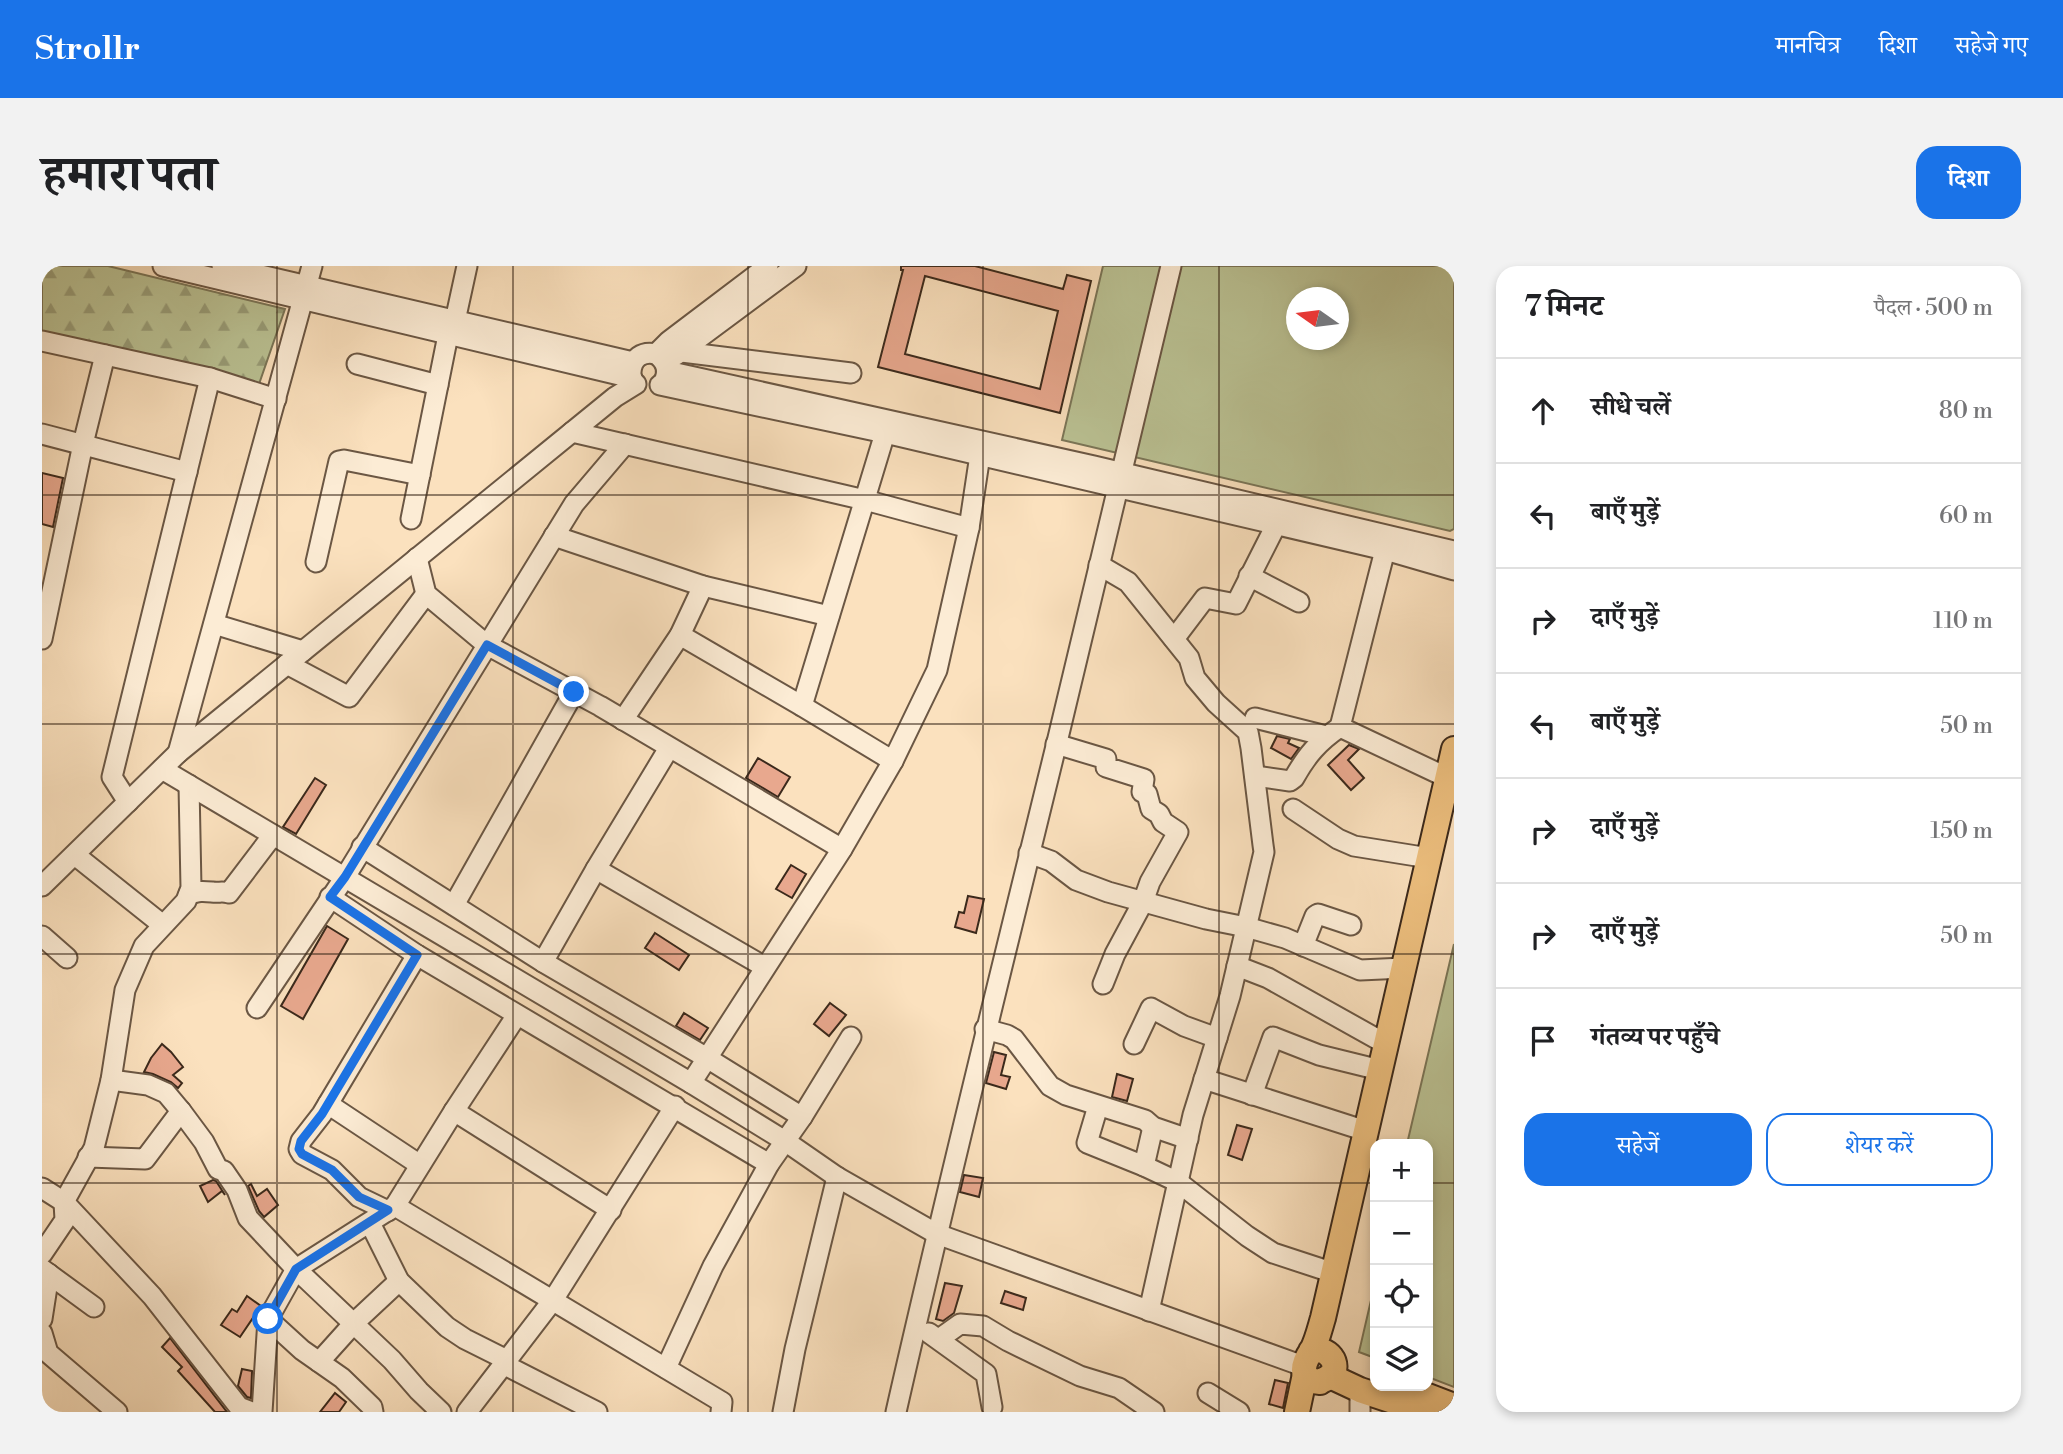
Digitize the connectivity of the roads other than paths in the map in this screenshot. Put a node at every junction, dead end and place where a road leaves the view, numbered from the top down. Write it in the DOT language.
graph roads {
  1 [pos="163,266"];
  2 [pos="222,266"];
  3 [pos="312,266"];
  4 [pos="467,266"];
  5 [pos="768,266"];
  6 [pos="796,266"];
  7 [pos="1171,266"];
  8 [pos="305,293"];
  9 [pos="451,328"];
  10 [pos="42,341"];
  11 [pos="681,352"];
  12 [pos="105,355"];
  13 [pos="357,364"];
  14 [pos="662,369"];
  15 [pos="851,373"];
  16 [pos="633,375"];
  17 [pos="209,378"];
  18 [pos="438,385"];
  19 [pos="276,399"];
  20 [pos="572,432"];
  21 [pos="885,433"];
  22 [pos="42,434"];
  23 [pos="83,444"];
  24 [pos="625,444"];
  25 [pos="980,455"];
  26 [pos="187,472"];
  27 [pos="420,475"];
  28 [pos="1119,480"];
  29 [pos="865,500"];
  30 [pos="411,519"];
  31 [pos="1276,524"];
  32 [pos="969,528"];
  33 [pos="554,536"];
  34 [pos="1385,550"];
  35 [pos="1454,551"];
  36 [pos="417,558"];
  37 [pos="316,562"];
  38 [pos="1099,565"];
  39 [pos="1454,570"];
  40 [pos="1249,576"];
  41 [pos="703,586"];
  42 [pos="426,593"];
  43 [pos="1299,602"];
  44 [pos="829,616"];
  45 [pos="214,624"];
  46 [pos="680,635"];
  47 [pos="42,639"];
  48 [pos="1174,639"];
  49 [pos="487,645"];
  50 [pos="303,651"];
  51 [pos="287,664"];
  52 [pos="574,692"];
  53 [pos="802,706"];
  54 [pos="1255,718"];
  55 [pos="623,720"];
  56 [pos="1333,732"];
  57 [pos="1056,744"];
  58 [pos="669,748"];
  59 [pos="1454,749"];
  60 [pos="178,753"];
  61 [pos="893,761"];
  62 [pos="162,769"];
  63 [pos="1255,776"];
  64 [pos="1448,778"];
  65 [pos="189,785"];
  66 [pos="128,802"];
  67 [pos="1293,809"];
  68 [pos="1454,824"];
  69 [pos="273,835"];
  70 [pos="362,847"];
  71 [pos="842,849"];
  72 [pos="1029,853"];
  73 [pos="75,855"];
  74 [pos="1429,858"];
  75 [pos="596,869"];
  76 [pos="345,877"];
  77 [pos="45,878"];
  78 [pos="189,894"];
  79 [pos="330,897"];
  80 [pos="1143,902"];
  81 [pos="454,905"];
  82 [pos="1351,925"];
  83 [pos="160,927"];
  84 [pos="1246,927"];
  85 [pos="42,936"];
  86 [pos="1303,946"];
  87 [pos="417,955"];
  88 [pos="68,958"];
  89 [pos="543,962"];
  90 [pos="1237,966"];
  91 [pos="765,967"];
  92 [pos="1404,968"];
  93 [pos="1103,984"];
  94 [pos="257,1008"];
  95 [pos="517,1015"];
  96 [pos="985,1029"];
  97 [pos="851,1037"];
  98 [pos="1217,1038"];
  99 [pos="1134,1044"];
  100 [pos="1387,1044"];
  101 [pos="707,1058"];
  102 [pos="1381,1070"];
  103 [pos="1204,1079"];
  104 [pos="111,1080"];
  105 [pos="691,1083"];
  106 [pos="1252,1095"];
  107 [pos="328,1104"];
  108 [pos="675,1106"];
  109 [pos="1098,1106"];
  110 [pos="181,1111"];
  111 [pos="454,1111"];
  112 [pos="802,1117"];
  113 [pos="1153,1127"];
  114 [pos="1188,1139"];
  115 [pos="1373,1139"];
  116 [pos="1374,1139"];
  117 [pos="785,1141"];
  118 [pos="1370,1142"];
  119 [pos="1370,1153"];
  120 [pos="1370,1155"];
  121 [pos="88,1157"];
  122 [pos="769,1164"];
  123 [pos="420,1166"];
  124 [pos="1144,1166"];
  125 [pos="837,1177"];
  126 [pos="1178,1182"];
  127 [pos="42,1188"];
  128 [pos="64,1202"];
  129 [pos="392,1208"];
  130 [pos="611,1210"];
  131 [pos="370,1223"];
  132 [pos="937,1234"];
  133 [pos="42,1254"];
  134 [pos="296,1269"];
  135 [pos="46,1272"];
  136 [pos="1334,1273"];
  137 [pos="399,1280"];
  138 [pos="553,1300"];
  139 [pos="94,1307"];
  140 [pos="1149,1311"];
  141 [pos="359,1318"];
  142 [pos="268,1319"];
  143 [pos="42,1320"];
  144 [pos="915,1326"];
  145 [pos="42,1333"];
  146 [pos="939,1339"];
  147 [pos="45,1358"];
  148 [pos="318,1362"];
  149 [pos="505,1362"];
  150 [pos="1319,1366"];
  151 [pos="666,1368"];
  152 [pos="1414,1391"];
  153 [pos="1208,1393"];
  154 [pos="1365,1393"];
  155 [pos="1454,1406"];
  156 [pos="992,1407"];
  157 [pos="467,1411"];
  158 [pos="117,1412"];
  159 [pos="253,1412"];
  160 [pos="262,1412"];
  161 [pos="373,1412"];
  162 [pos="441,1412"];
  163 [pos="597,1412"];
  164 [pos="721,1412"];
  165 [pos="783,1412"];
  166 [pos="896,1412"];
  167 [pos="1154,1412"];
  168 [pos="1239,1412"];
  169 [pos="1297,1412"];
  170 [pos="1313,1412"];
  171 [pos="1426,1412"];
  1 -- 8 [label="street"];
  2 -- 8 [label="street"];
  3 -- 8 [label="street"];
  4 -- 9 [label="street"];
  5 -- 14 [label="street"];
  6 -- 11 [label="street"];
  7 -- 28 [label="street"];
  8 -- 9 [label="street"];
  8 -- 19 [label="street"];
  9 -- 16 [label="street"];
  9 -- 18 [label="street"];
  10 -- 12 [label="street"];
  11 -- 14 [label="street"];
  11 -- 15 [label="street"];
  12 -- 17 [label="street"];
  12 -- 23 [label="street"];
  13 -- 18 [label="street"];
  14 -- 16 [label="street"];
  14 -- 16 [label="street"];
  14 -- 21 [label="street"];
  14 -- 28 [label="street"];
  16 -- 20 [label="street"];
  17 -- 19 [label="street"];
  17 -- 26 [label="street"];
  18 -- 27 [label="street"];
  19 -- 45 [label="street"];
  20 -- 24 [label="street"];
  20 -- 36 [label="street"];
  21 -- 25 [label="street"];
  21 -- 29 [label="street"];
  22 -- 23 [label="street"];
  23 -- 26 [label="street"];
  23 -- 47 [label="street"];
  24 -- 29 [label="street"];
  24 -- 33 [label="street"];
  25 -- 28 [label="street"];
  25 -- 32 [label="street"];
  26 -- 66 [label="street"];
  27 -- 30 [label="street"];
  27 -- 37 [label="street"];
  28 -- 31 [label="street"];
  28 -- 35 [label="street"];
  28 -- 38 [label="street"];
  29 -- 32 [label="street"];
  29 -- 44 [label="street"];
  31 -- 34 [label="street"];
  31 -- 40 [label="street"];
  32 -- 61 [label="street"];
  33 -- 41 [label="street"];
  33 -- 49 [label="street"];
  34 -- 39 [label="street"];
  34 -- 56 [label="street"];
  36 -- 42 [label="street"];
  36 -- 50 [label="street"];
  38 -- 48 [label="street"];
  38 -- 57 [label="street"];
  40 -- 43 [label="street"];
  40 -- 48 [label="street"];
  41 -- 44 [label="street"];
  41 -- 46 [label="street"];
  42 -- 49 [label="street"];
  42 -- 51 [label="street"];
  44 -- 53 [label="street"];
  45 -- 50 [label="street"];
  45 -- 60 [label="street"];
  46 -- 53 [label="street"];
  46 -- 55 [label="street"];
  48 -- 63 [label="street"];
  49 -- 52 [label="street"];
  49 -- 70 [label="street"];
  50 -- 51 [label="street"];
  51 -- 60 [label="street"];
  52 -- 55 [label="street"];
  52 -- 81 [label="street"];
  53 -- 61 [label="street"];
  54 -- 56 [label="street"];
  55 -- 58 [label="street"];
  56 -- 63 [label="street"];
  56 -- 64 [label="street"];
  57 -- 72 [label="street"];
  57 -- 80 [label="street"];
  58 -- 71 [label="street"];
  58 -- 75 [label="street"];
  59 -- 64 [label="main road"];
  60 -- 62 [label="street"];
  61 -- 71 [label="street"];
  62 -- 65 [label="street"];
  62 -- 66 [label="street"];
  63 -- 84 [label="street"];
  64 -- 74 [label="main road"];
  65 -- 69 [label="street"];
  65 -- 78 [label="street"];
  66 -- 73 [label="street"];
  67 -- 74 [label="street"];
  68 -- 116 [label="main road"];
  69 -- 76 [label="street"];
  69 -- 78 [label="street"];
  70 -- 76 [label="street"];
  70 -- 81 [label="street"];
  71 -- 91 [label="street"];
  72 -- 80 [label="street"];
  72 -- 96 [label="street"];
  73 -- 77 [label="street"];
  73 -- 83 [label="street"];
  74 -- 92 [label="main road"];
  75 -- 89 [label="street"];
  75 -- 91 [label="street"];
  76 -- 79 [label="street"];
  76 -- 105 [label="street"];
  78 -- 83 [label="street"];
  79 -- 87 [label="street"];
  79 -- 94 [label="street"];
  80 -- 84 [label="street"];
  80 -- 93 [label="street"];
  81 -- 89 [label="street"];
  82 -- 86 [label="street"];
  83 -- 104 [label="street"];
  84 -- 86 [label="street"];
  84 -- 90 [label="street"];
  85 -- 88 [label="street"];
  86 -- 92 [label="street"];
  87 -- 95 [label="street"];
  87 -- 107 [label="street"];
  89 -- 101 [label="street"];
  90 -- 98 [label="street"];
  90 -- 100 [label="street"];
  91 -- 101 [label="street"];
  92 -- 100 [label="main road"];
  95 -- 108 [label="street"];
  95 -- 111 [label="street"];
  96 -- 109 [label="street"];
  96 -- 132 [label="street"];
  97 -- 112 [label="street"];
  98 -- 99 [label="street"];
  98 -- 103 [label="street"];
  100 -- 102 [label="main road"];
  101 -- 105 [label="street"];
  101 -- 112 [label="street"];
  102 -- 106 [label="street"];
  102 -- 115 [label="main road"];
  103 -- 106 [label="street"];
  103 -- 114 [label="street"];
  104 -- 110 [label="street"];
  104 -- 121 [label="street"];
  105 -- 117 [label="street"];
  106 -- 118 [label="street"];
  107 -- 123 [label="street"];
  107 -- 129 [label="street"];
  108 -- 122 [label="street"];
  108 -- 130 [label="street"];
  109 -- 113 [label="street"];
  109 -- 124 [label="street"];
  110 -- 121 [label="street"];
  110 -- 134 [label="street"];
  111 -- 123 [label="street"];
  111 -- 130 [label="street"];
  112 -- 117 [label="street"];
  113 -- 114 [label="street"];
  113 -- 124 [label="street"];
  114 -- 126 [label="street"];
  117 -- 122 [label="street"];
  117 -- 125 [label="street"];
  119 -- 136 [label="main road"];
  120 -- 150 [label="main road"];
  121 -- 128 [label="street"];
  122 -- 151 [label="street"];
  123 -- 129 [label="street"];
  124 -- 126 [label="street"];
  125 -- 132 [label="street"];
  125 -- 165 [label="street"];
  126 -- 136 [label="street"];
  126 -- 140 [label="street"];
  127 -- 128 [label="street"];
  128 -- 133 [label="street"];
  128 -- 159 [label="street"];
  129 -- 131 [label="street"];
  129 -- 138 [label="street"];
  130 -- 138 [label="street"];
  131 -- 134 [label="street"];
  131 -- 137 [label="street"];
  132 -- 140 [label="street"];
  132 -- 144 [label="street"];
  134 -- 141 [label="street"];
  134 -- 142 [label="street"];
  135 -- 139 [label="street"];
  135 -- 143 [label="street"];
  136 -- 150 [label="main road"];
  137 -- 141 [label="street"];
  137 -- 149 [label="street"];
  138 -- 149 [label="street"];
  138 -- 151 [label="street"];
  140 -- 150 [label="street"];
  141 -- 148 [label="street"];
  141 -- 162 [label="street"];
  142 -- 148 [label="street"];
  142 -- 160 [label="street"];
  144 -- 146 [label="street"];
  144 -- 166 [label="street"];
  145 -- 147 [label="street"];
  146 -- 156 [label="street"];
  146 -- 167 [label="street"];
  147 -- 158 [label="street"];
  148 -- 161 [label="street"];
  149 -- 157 [label="street"];
  149 -- 163 [label="street"];
  150 -- 154 [label="main road"];
  150 -- 169 [label="main road"];
  150 -- 170 [label="main road"];
  151 -- 164 [label="street"];
  152 -- 155 [label="main road"];
  153 -- 168 [label="street"];
  154 -- 171 [label="main road"];
}
